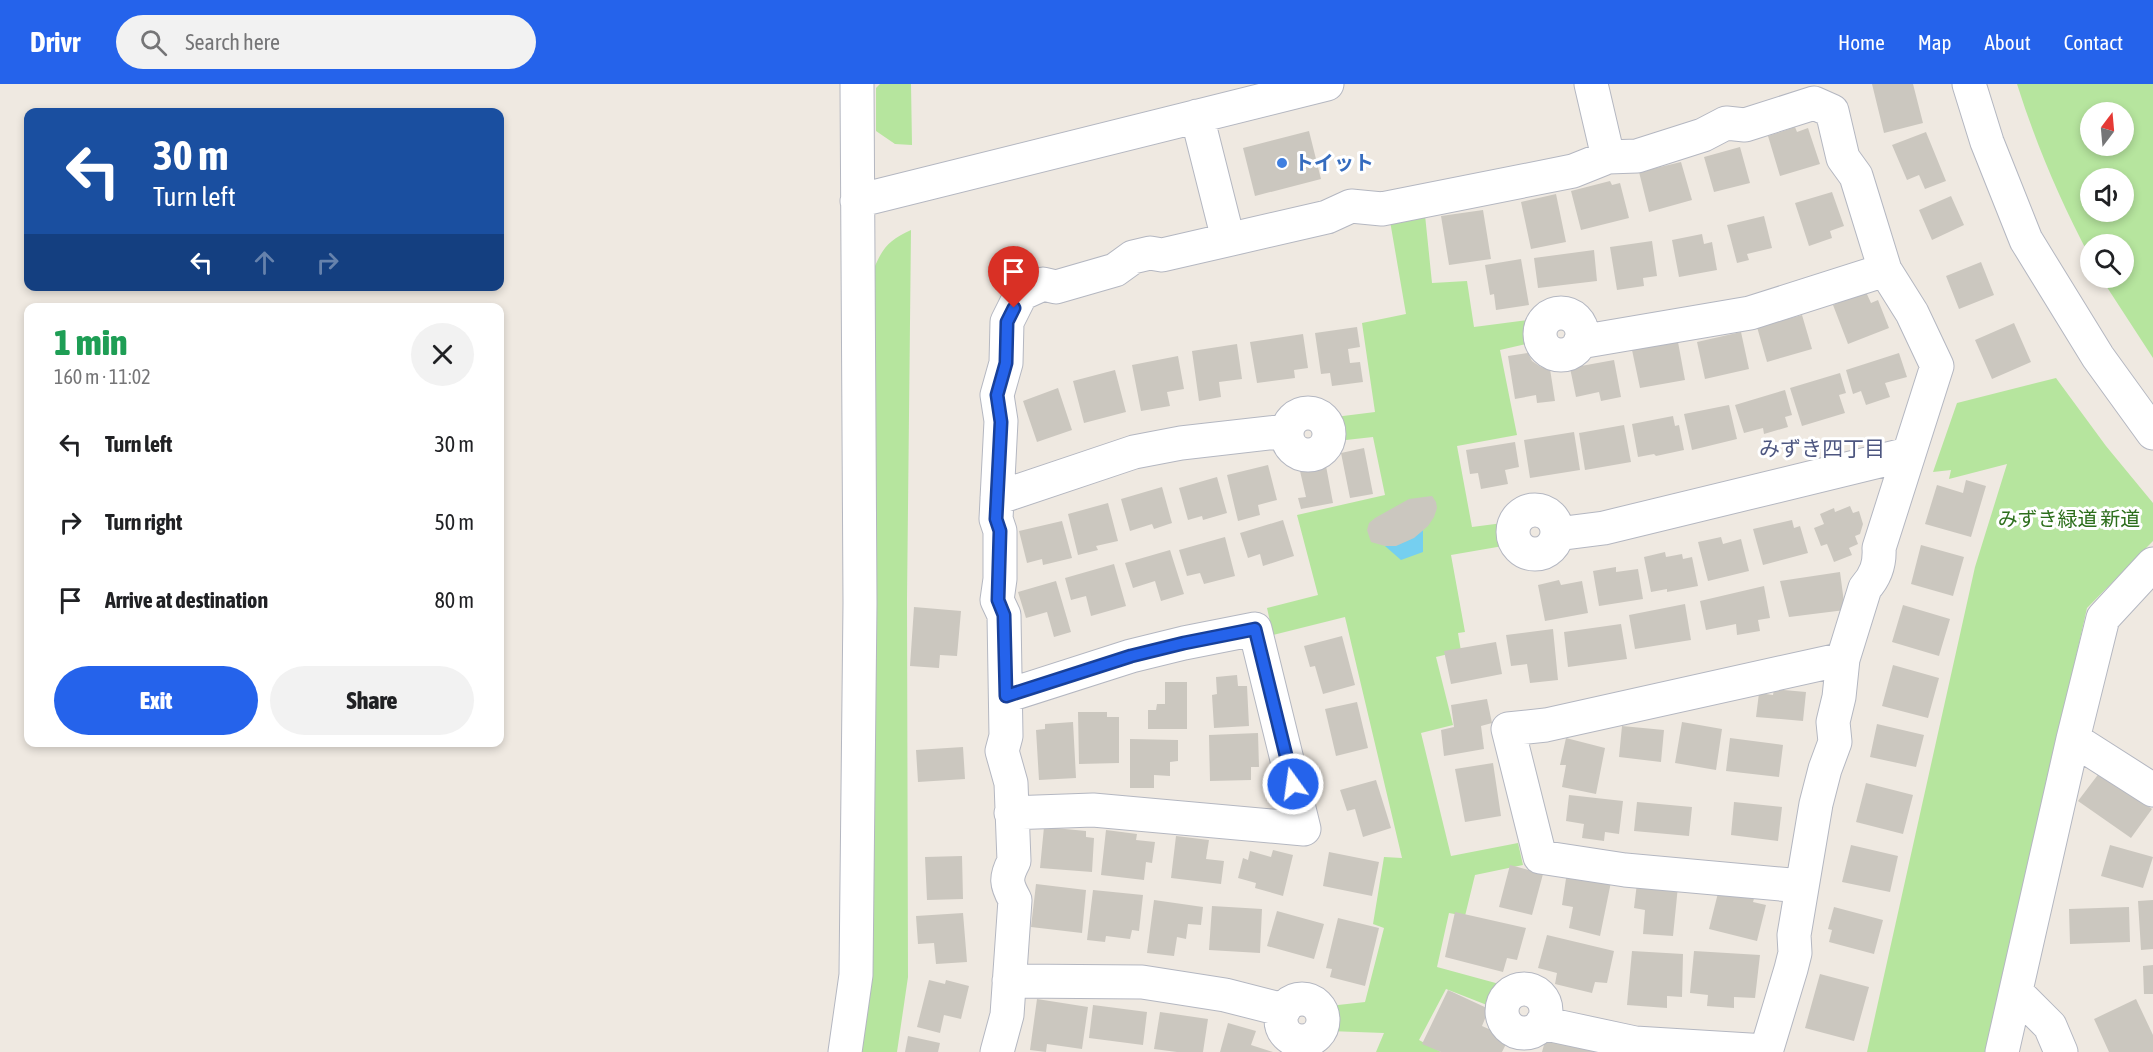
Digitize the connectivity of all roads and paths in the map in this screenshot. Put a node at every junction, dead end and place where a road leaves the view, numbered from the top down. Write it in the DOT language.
graph roads {
  1 [pos="857,84"];
  2 [pos="1327,84"];
  3 [pos="1591,84"];
  4 [pos="1969,84"];
  5 [pos="1197,116"];
  6 [pos="1608,157"];
  7 [pos="857,201"];
  8 [pos="1228,239"];
  9 [pos="1885,270"];
  10 [pos="1580,342"];
  11 [pos="1287,431"];
  12 [pos="2153,433"];
  13 [pos="1908,454"];
  14 [pos="997,498"];
  15 [pos="1557,534"];
  16 [pos="2153,564"];
  17 [pos="1843,659"];
  18 [pos="1006,696"];
  19 [pos="2073,739"];
  20 [pos="2153,790"];
  21 [pos="1011,813"];
  22 [pos="1802,886"];
  23 [pos="1009,981"];
  24 [pos="2016,992"];
  25 [pos="1284,1010"];
  26 [pos="1542,1023"];
  27 [pos="1766,1051"];
  28 [pos="845,1052"];
  29 [pos="997,1052"];
  30 [pos="2002,1052"];
  31 [pos="2061,1052"];
  1 -- 7 [label="street"];
  2 -- 5 [label="street"];
  3 -- 6 [label="street"];
  4 -- 12 [label="street"];
  5 -- 7 [label="street"];
  5 -- 8 [label="street"];
  6 -- 8 [label="street"];
  6 -- 9 [label="street"];
  7 -- 28 [label="street"];
  8 -- 14 [label="street"];
  9 -- 10 [label="street"];
  9 -- 13 [label="street"];
  11 -- 14 [label="street"];
  13 -- 15 [label="street"];
  13 -- 17 [label="street"];
  14 -- 18 [label="street"];
  16 -- 19 [label="street"];
  17 -- 22 [label="street"];
  17 -- 22 [label="street"];
  18 -- 21 [label="street"];
  18 -- 21 [label="street"];
  19 -- 20 [label="street"];
  19 -- 24 [label="street"];
  21 -- 23 [label="street"];
  22 -- 27 [label="street"];
  23 -- 25 [label="street"];
  23 -- 29 [label="street"];
  24 -- 30 [label="street"];
  24 -- 31 [label="street"];
  26 -- 27 [label="street"];
}
